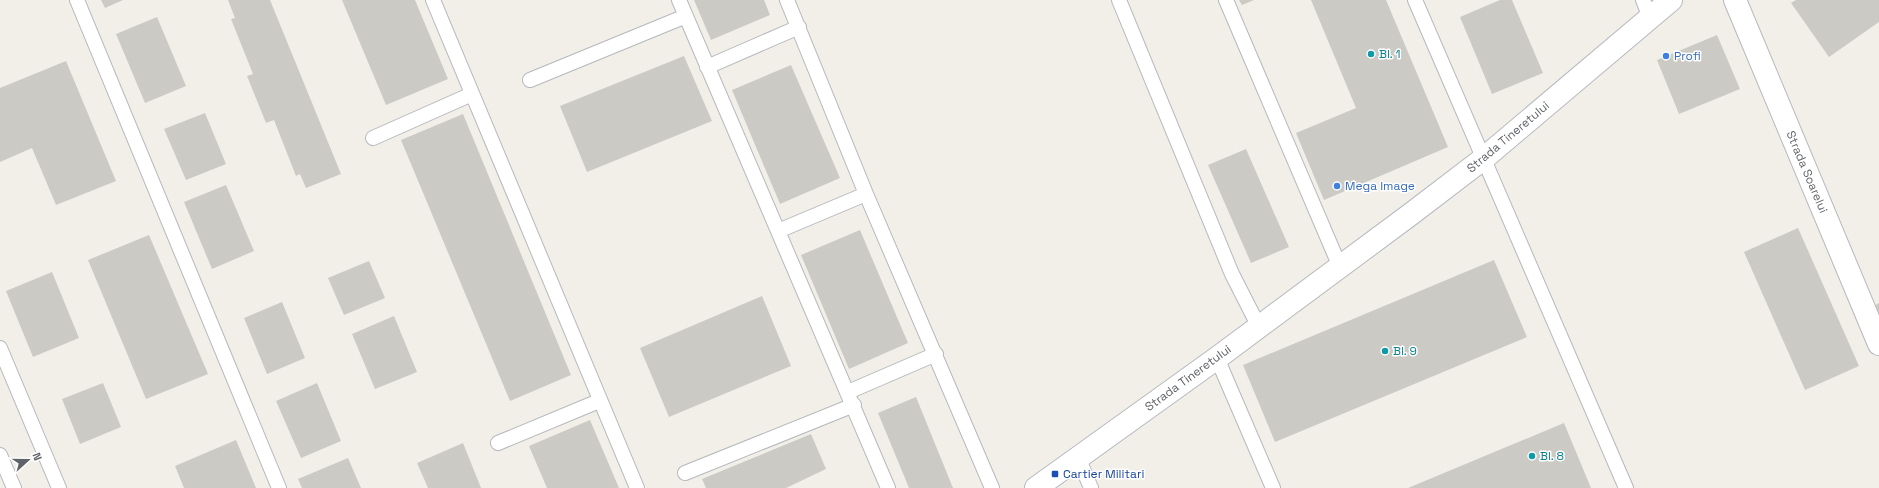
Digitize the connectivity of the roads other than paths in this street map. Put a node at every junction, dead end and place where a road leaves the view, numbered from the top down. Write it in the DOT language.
graph roads {
  1 [pos="77,0"];
  2 [pos="433,0"];
  3 [pos="679,0"];
  4 [pos="787,0"];
  5 [pos="1119,0"];
  6 [pos="1226,0"];
  7 [pos="1415,0"];
  8 [pos="1672,0"];
  9 [pos="1735,0"];
  10 [pos="1647,9"];
  11 [pos="686,16"];
  12 [pos="799,27"];
  13 [pos="707,67"];
  14 [pos="530,80"];
  15 [pos="472,94"];
  16 [pos="373,138"];
  17 [pos="1483,159"];
  18 [pos="866,194"];
  19 [pos="778,231"];
  20 [pos="1340,267"];
  21 [pos="1259,327"];
  22 [pos="1879,344"];
  23 [pos="0,348"];
  24 [pos="936,354"];
  25 [pos="1217,358"];
  26 [pos="848,392"];
  27 [pos="599,401"];
  28 [pos="854,405"];
  29 [pos="498,443"];
  30 [pos="0,455"];
  31 [pos="1078,457"];
  32 [pos="685,473"];
  33 [pos="14,488"];
  34 [pos="59,488"];
  35 [pos="279,488"];
  36 [pos="637,488"];
  37 [pos="888,488"];
  38 [pos="992,488"];
  39 [pos="1036,488"];
  40 [pos="1091,488"];
  41 [pos="1273,488"];
  42 [pos="1626,488"];
  1 -- 35 [label="lane"];
  2 -- 15 [label="lane"];
  3 -- 11 [label="lane"];
  4 -- 12 [label="lane"];
  5 -- 21 [label="lane"];
  6 -- 20 [label="lane"];
  7 -- 17 [label="lane"];
  8 -- 10 [label="street, Strada Tineretului"];
  9 -- 22 [label="street, Strada Soarelui"];
  10 -- 17 [label="street, Strada Tineretului"];
  11 -- 13 [label="lane"];
  11 -- 14 [label="lane"];
  12 -- 13 [label="lane"];
  12 -- 18 [label="lane"];
  13 -- 19 [label="lane"];
  15 -- 16 [label="lane"];
  15 -- 27 [label="lane"];
  17 -- 20 [label="street, Strada Tineretului"];
  17 -- 42 [label="lane"];
  18 -- 19 [label="lane"];
  18 -- 24 [label="lane"];
  19 -- 26 [label="lane"];
  20 -- 21 [label="street, Strada Tineretului"];
  21 -- 25 [label="street, Strada Tineretului"];
  23 -- 34 [label="lane"];
  24 -- 26 [label="lane"];
  24 -- 38 [label="lane"];
  25 -- 31 [label="street, Strada Tineretului"];
  25 -- 41 [label="lane"];
  26 -- 28 [label="lane"];
  27 -- 29 [label="lane"];
  27 -- 36 [label="lane"];
  28 -- 32 [label="lane"];
  28 -- 37 [label="lane"];
  30 -- 33 [label="lane"];
  31 -- 39 [label="street, Strada Tineretului"];
  31 -- 40 [label="lane"];
}
